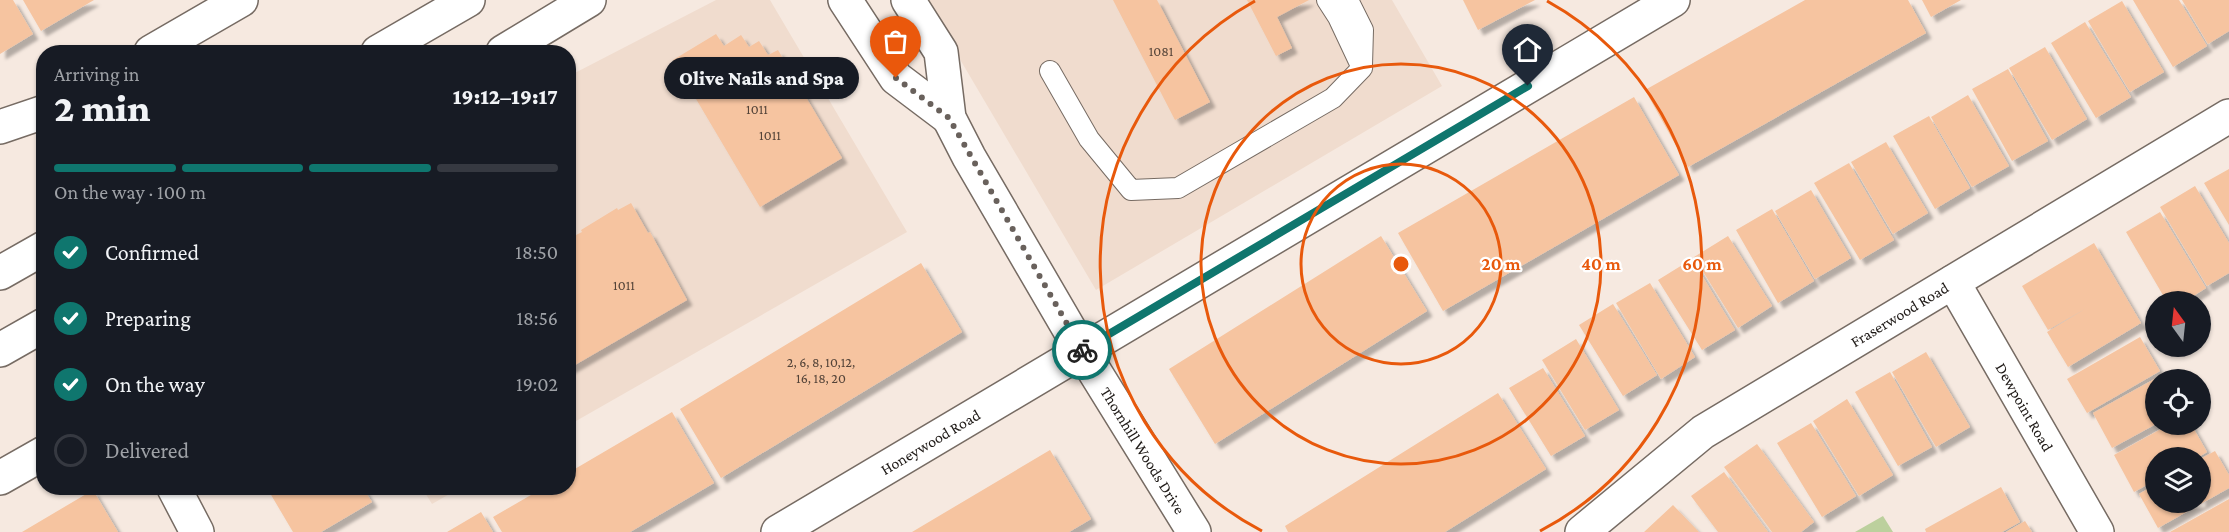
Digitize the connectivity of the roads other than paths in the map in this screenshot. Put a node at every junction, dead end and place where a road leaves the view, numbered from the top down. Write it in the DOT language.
graph roads {
  1 [pos="241,0"];
  2 [pos="468,0"];
  3 [pos="589,0"];
  4 [pos="845,0"];
  5 [pos="908,0"];
  6 [pos="1327,0"];
  7 [pos="1348,0"];
  8 [pos="1654,5"];
  9 [pos="163,45"];
  10 [pos="390,45"];
  11 [pos="515,45"];
  12 [pos="1362,68"];
  13 [pos="1050,71"];
  14 [pos="36,115"];
  15 [pos="2229,116"];
  16 [pos="949,118"];
  17 [pos="0,127"];
  18 [pos="36,253"];
  19 [pos="0,273"];
  20 [pos="1953,282"];
  21 [pos="36,330"];
  22 [pos="0,350"];
  23 [pos="1082,351"];
  24 [pos="36,458"];
  25 [pos="0,478"];
  26 [pos="178,495"];
  27 [pos="197,532"];
  28 [pos="778,532"];
  29 [pos="1194,532"];
  30 [pos="1582,532"];
  31 [pos="2097,532"];
  1 -- 9 [label="street"];
  2 -- 10 [label="street"];
  3 -- 11 [label="street"];
  4 -- 16 [label="street, Thornhill Woods Drive"];
  5 -- 16 [label="street, Thornhill Woods Drive"];
  6 -- 12 [label="lane"];
  7 -- 12 [label="lane"];
  8 -- 23 [label="street, Honeywood Road"];
  12 -- 13 [label="lane"];
  14 -- 17 [label="street"];
  15 -- 20 [label="street, Fraserwood Road"];
  16 -- 23 [label="street, Thornhill Woods Drive"];
  18 -- 19 [label="street"];
  20 -- 30 [label="street, Fraserwood Road"];
  20 -- 31 [label="street, Dewpoint Road"];
  21 -- 22 [label="street"];
  23 -- 28 [label="street, Honeywood Road"];
  23 -- 29 [label="street, Thornhill Woods Drive"];
  24 -- 25 [label="street"];
  26 -- 27 [label="street"];
}
